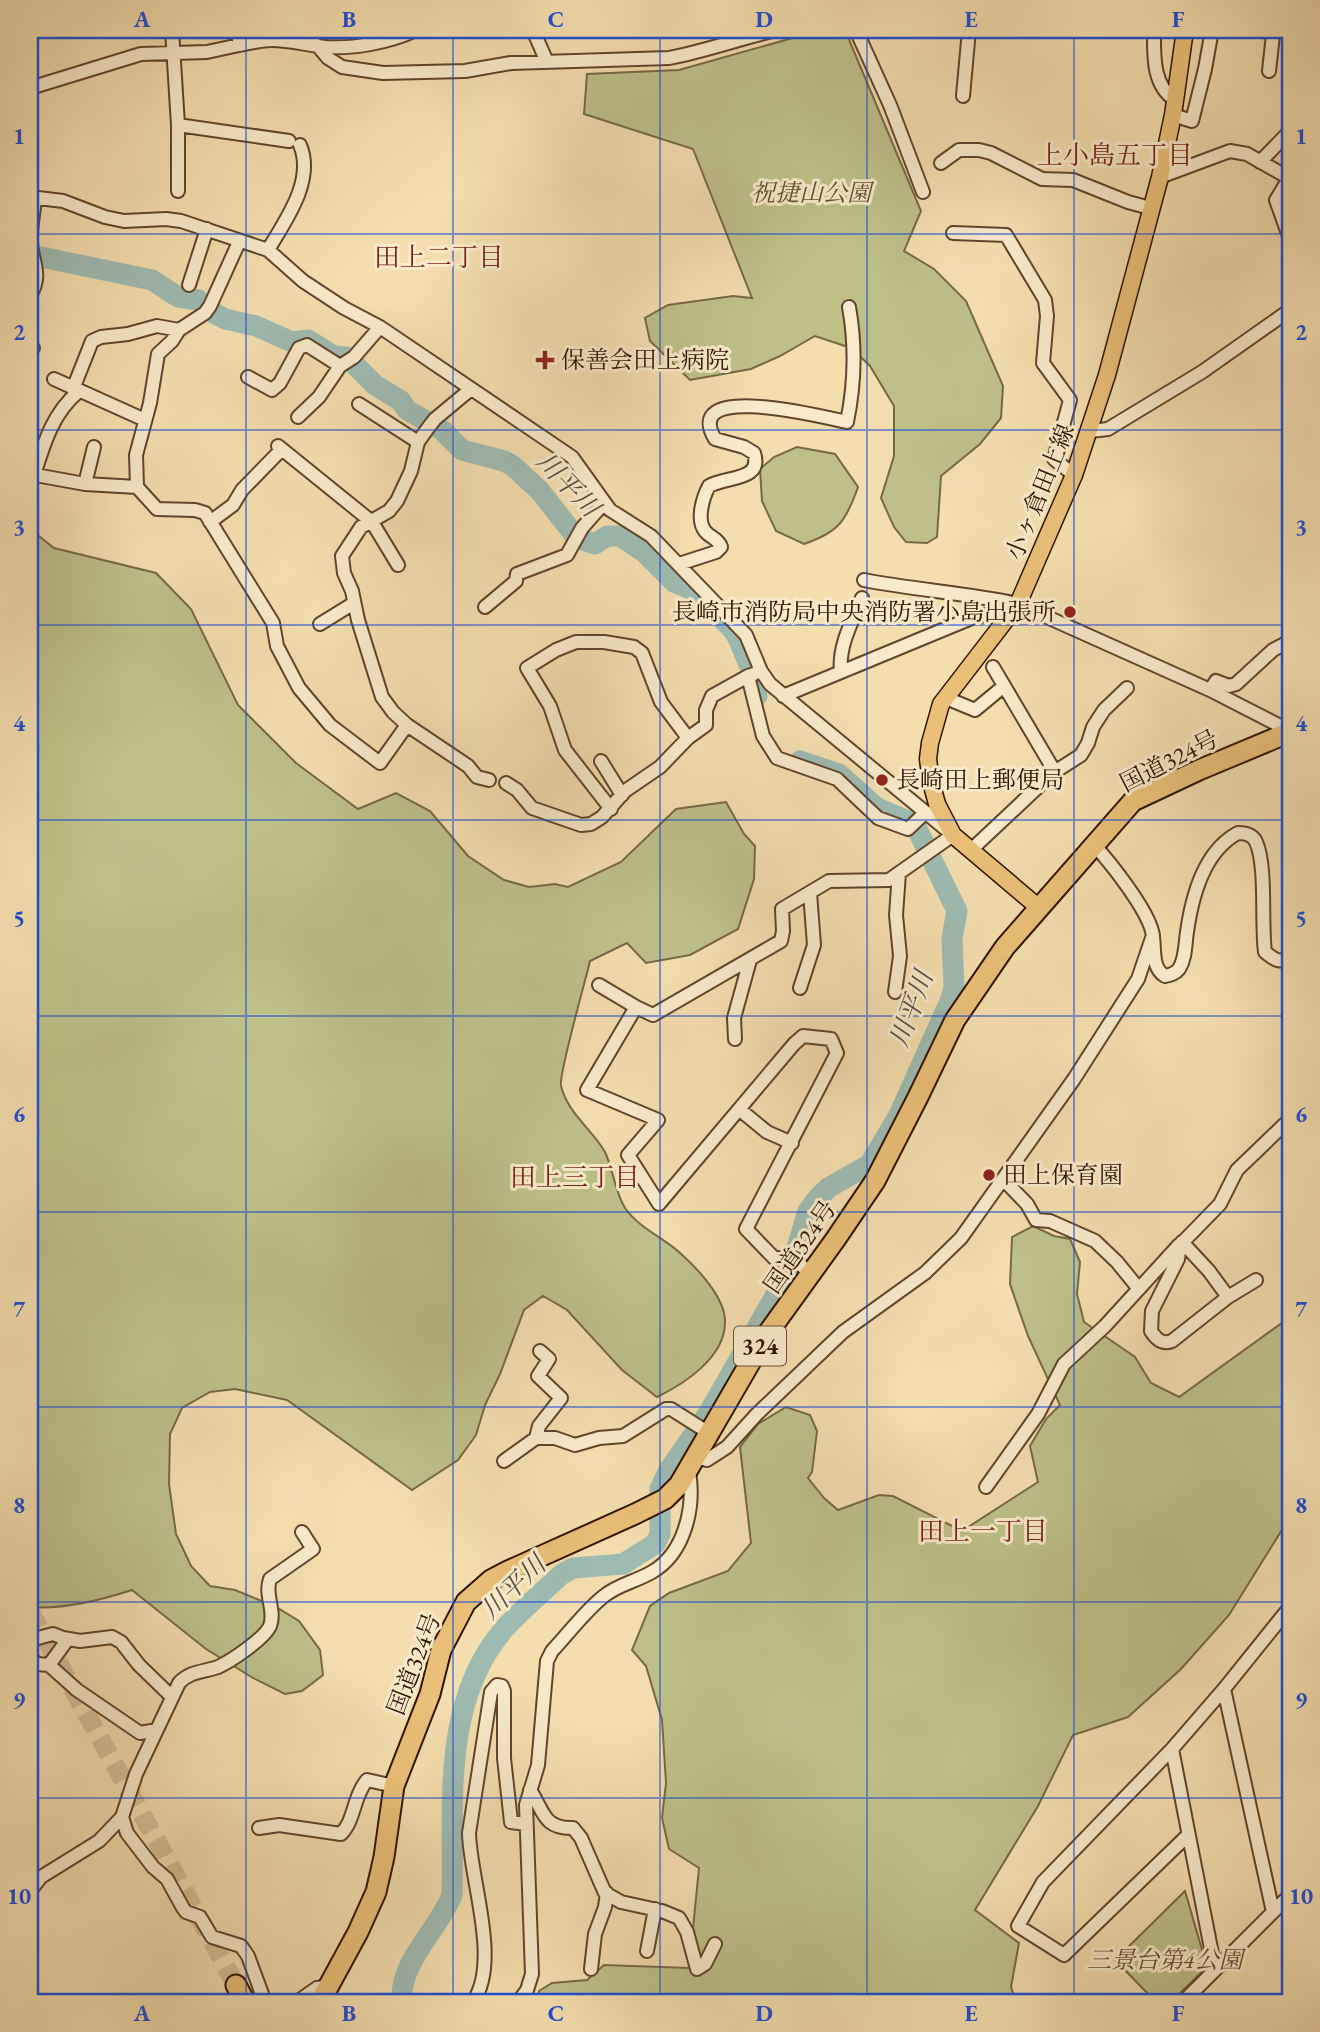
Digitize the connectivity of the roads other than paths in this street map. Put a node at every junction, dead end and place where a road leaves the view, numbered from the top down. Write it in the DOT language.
graph roads {
  1 [pos="172,30"];
  2 [pos="239,30"];
  3 [pos="416,30"];
  4 [pos="533,30"];
  5 [pos="777,30"];
  6 [pos="856,30"];
  7 [pos="969,30"];
  8 [pos="1154,30"];
  9 [pos="1185,30"];
  10 [pos="1212,30"];
  11 [pos="1262,30"];
  12 [pos="740,34"];
  13 [pos="303,36"];
  14 [pos="239,45"];
  15 [pos="317,45"];
  16 [pos="175,54"];
  17 [pos="547,62"];
  18 [pos="1269,71"];
  19 [pos="30,88"];
  20 [pos="963,96"];
  21 [pos="1174,107"];
  22 [pos="178,125"];
  23 [pos="1290,131"];
  24 [pos="1260,162"];
  25 [pos="941,163"];
  26 [pos="1160,177"];
  27 [pos="1290,178"];
  28 [pos="178,191"];
  29 [pos="923,192"];
  30 [pos="32,198"];
  31 [pos="1150,208"];
  32 [pos="207,229"];
  33 [pos="953,233"];
  34 [pos="1290,239"];
  35 [pos="239,242"];
  36 [pos="31,248"];
  37 [pos="268,250"];
  38 [pos="187,277"];
  39 [pos="30,296"];
  40 [pos="849,307"];
  41 [pos="1290,310"];
  42 [pos="380,327"];
  43 [pos="179,330"];
  44 [pos="347,361"];
  45 [pos="248,377"];
  46 [pos="54,379"];
  47 [pos="471,389"];
  48 [pos="75,390"];
  49 [pos="359,404"];
  50 [pos="298,417"];
  51 [pos="145,420"];
  52 [pos="1090,430"];
  53 [pos="418,442"];
  54 [pos="93,447"];
  55 [pos="32,474"];
  56 [pos="1074,475"];
  57 [pos="85,484"];
  58 [pos="137,487"];
  59 [pos="604,503"];
  60 [pos="210,522"];
  61 [pos="372,522"];
  62 [pos="398,565"];
  63 [pos="679,565"];
  64 [pos="864,580"];
  65 [pos="862,598"];
  66 [pos="354,603"];
  67 [pos="485,607"];
  68 [pos="1013,610"];
  69 [pos="320,624"];
  70 [pos="1290,641"];
  71 [pos="993,667"];
  72 [pos="761,671"];
  73 [pos="841,672"];
  74 [pos="748,676"];
  75 [pos="1004,686"];
  76 [pos="1127,688"];
  77 [pos="1210,690"];
  78 [pos="783,695"];
  79 [pos="946,698"];
  80 [pos="407,725"];
  81 [pos="1290,732"];
  82 [pos="688,738"];
  83 [pos="601,761"];
  84 [pos="1055,772"];
  85 [pos="489,780"];
  86 [pos="506,783"];
  87 [pos="622,794"];
  88 [pos="611,809"];
  89 [pos="926,812"];
  90 [pos="953,835"];
  91 [pos="1094,845"];
  92 [pos="971,850"];
  93 [pos="899,873"];
  94 [pos="810,893"];
  95 [pos="1038,907"];
  96 [pos="1153,935"];
  97 [pos="1290,956"];
  98 [pos="750,960"];
  99 [pos="599,985"];
  100 [pos="800,988"];
  101 [pos="895,992"];
  102 [pos="636,1007"];
  103 [pos="735,1039"];
  104 [pos="739,1109"];
  105 [pos="1290,1119"];
  106 [pos="792,1143"];
  107 [pos="1003,1179"];
  108 [pos="1181,1244"];
  109 [pos="811,1275"];
  110 [pos="1256,1280"];
  111 [pos="1139,1289"];
  112 [pos="1228,1297"];
  113 [pos="540,1351"];
  114 [pos="709,1433"];
  115 [pos="536,1438"];
  116 [pos="504,1461"];
  117 [pos="693,1464"];
  118 [pos="986,1487"];
  119 [pos="302,1532"];
  120 [pos="1290,1606"];
  121 [pos="68,1639"];
  122 [pos="30,1641"];
  123 [pos="30,1657"];
  124 [pos="49,1665"];
  125 [pos="1224,1689"];
  126 [pos="171,1696"];
  127 [pos="157,1730"];
  128 [pos="1172,1749"];
  129 [pos="394,1786"];
  130 [pos="530,1790"];
  131 [pos="122,1817"];
  132 [pos="526,1824"];
  133 [pos="258,1828"];
  134 [pos="1188,1835"];
  135 [pos="30,1891"];
  136 [pos="607,1893"];
  137 [pos="1290,1895"];
  138 [pos="655,1909"];
  139 [pos="1273,1912"];
  140 [pos="716,1944"];
  141 [pos="647,1951"];
  142 [pos="591,1969"];
  143 [pos="1215,1969"];
  144 [pos="325,1994"];
  145 [pos="265,2002"];
  146 [pos="297,2002"];
  147 [pos="473,2002"];
  148 [pos="518,2002"];
  149 [pos="1183,2002"];
  1 -- 16 [label="street"];
  2 -- 14 [label="street"];
  3 -- 15 [label="street"];
  4 -- 17 [label="street"];
  5 -- 12 [label="street"];
  6 -- 29 [label="street"];
  7 -- 20 [label="street"];
  8 -- 21 [label="street"];
  9 -- 21 [label="main road, 小ヶ倉田上線"];
  10 -- 21 [label="street"];
  11 -- 18 [label="street"];
  12 -- 17 [label="street"];
  13 -- 14 [label="street"];
  13 -- 15 [label="street"];
  14 -- 16 [label="street"];
  15 -- 17 [label="street"];
  16 -- 19 [label="street"];
  16 -- 22 [label="street"];
  21 -- 26 [label="main road, 小ヶ倉田上線"];
  22 -- 28 [label="street"];
  22 -- 37 [label="street"];
  23 -- 24 [label="street"];
  24 -- 26 [label="street"];
  24 -- 27 [label="street"];
  25 -- 31 [label="street"];
  26 -- 31 [label="main road, 小ヶ倉田上線"];
  27 -- 34 [label="street"];
  30 -- 32 [label="street"];
  30 -- 36 [label="street"];
  31 -- 52 [label="main road, 小ヶ倉田上線"];
  32 -- 35 [label="street"];
  32 -- 38 [label="street"];
  33 -- 56 [label="street"];
  35 -- 37 [label="street"];
  35 -- 43 [label="street"];
  36 -- 39 [label="street"];
  37 -- 42 [label="street"];
  40 -- 63 [label="street"];
  41 -- 52 [label="street"];
  42 -- 44 [label="street"];
  42 -- 47 [label="street"];
  43 -- 48 [label="street"];
  43 -- 51 [label="street"];
  44 -- 45 [label="street"];
  44 -- 50 [label="street"];
  46 -- 48 [label="street"];
  47 -- 53 [label="street"];
  47 -- 59 [label="street"];
  48 -- 51 [label="street"];
  48 -- 55 [label="street"];
  49 -- 53 [label="street"];
  51 -- 58 [label="street"];
  52 -- 56 [label="main road, 小ヶ倉田上線"];
  53 -- 61 [label="street"];
  54 -- 57 [label="street"];
  55 -- 57 [label="street"];
  56 -- 68 [label="main road, 小ヶ倉田上線"];
  57 -- 58 [label="street"];
  58 -- 60 [label="street"];
  59 -- 63 [label="street"];
  59 -- 67 [label="street"];
  60 -- 61 [label="street"];
  60 -- 80 [label="street"];
  61 -- 62 [label="street"];
  61 -- 66 [label="street"];
  63 -- 72 [label="street"];
  64 -- 68 [label="street"];
  65 -- 73 [label="street"];
  66 -- 69 [label="street"];
  66 -- 80 [label="street"];
  68 -- 73 [label="street"];
  68 -- 77 [label="street"];
  68 -- 79 [label="main road, 小ヶ倉田上線"];
  70 -- 77 [label="street"];
  71 -- 75 [label="street"];
  72 -- 74 [label="street"];
  72 -- 78 [label="street"];
  73 -- 78 [label="street"];
  74 -- 82 [label="street"];
  74 -- 89 [label="street"];
  75 -- 79 [label="street"];
  75 -- 84 [label="street"];
  76 -- 84 [label="street"];
  77 -- 81 [label="street"];
  78 -- 89 [label="street"];
  79 -- 90 [label="main road, 小ヶ倉田上線"];
  80 -- 85 [label="street"];
  81 -- 91 [label="highway, 国道324号 / 324"];
  82 -- 87 [label="street"];
  82 -- 88 [label="street"];
  83 -- 87 [label="street"];
  84 -- 92 [label="street"];
  86 -- 88 [label="street"];
  87 -- 88 [label="street"];
  89 -- 90 [label="street"];
  90 -- 92 [label="main road, 小ヶ倉田上線"];
  90 -- 93 [label="street"];
  91 -- 95 [label="highway, 国道324号 / 324"];
  91 -- 96 [label="street"];
  92 -- 95 [label="main road, 小ヶ倉田上線"];
  93 -- 94 [label="street"];
  93 -- 101 [label="street"];
  94 -- 98 [label="street"];
  94 -- 100 [label="street"];
  95 -- 109 [label="highway, 国道324号 / 324"];
  96 -- 97 [label="street"];
  96 -- 107 [label="street"];
  98 -- 102 [label="street"];
  98 -- 103 [label="street"];
  99 -- 102 [label="street"];
  102 -- 104 [label="street"];
  104 -- 106 [label="street"];
  104 -- 106 [label="street"];
  105 -- 108 [label="street"];
  106 -- 109 [label="street"];
  107 -- 111 [label="street"];
  107 -- 117 [label="street"];
  108 -- 111 [label="street"];
  108 -- 112 [label="street"];
  108 -- 112 [label="street"];
  109 -- 114 [label="highway, 国道324号 / 324"];
  110 -- 112 [label="street"];
  111 -- 118 [label="street"];
  113 -- 115 [label="street"];
  114 -- 115 [label="street"];
  114 -- 117 [label="highway, 国道324号 / 324"];
  115 -- 116 [label="street"];
  117 -- 129 [label="highway, 国道324号 / 324"];
  117 -- 130 [label="street"];
  119 -- 126 [label="street"];
  120 -- 125 [label="street"];
  121 -- 122 [label="street"];
  121 -- 124 [label="street"];
  121 -- 126 [label="street"];
  123 -- 124 [label="street"];
  124 -- 127 [label="street"];
  125 -- 128 [label="street"];
  125 -- 139 [label="street"];
  126 -- 127 [label="street"];
  127 -- 131 [label="street"];
  128 -- 134 [label="street"];
  128 -- 134 [label="street"];
  129 -- 133 [label="street"];
  129 -- 144 [label="highway, 国道324号 / 324"];
  130 -- 132 [label="street"];
  130 -- 136 [label="street"];
  131 -- 135 [label="street"];
  131 -- 145 [label="street"];
  132 -- 147 [label="street"];
  132 -- 148 [label="street"];
  134 -- 143 [label="street"];
  136 -- 138 [label="street"];
  136 -- 142 [label="street"];
  137 -- 139 [label="street"];
  138 -- 140 [label="street"];
  138 -- 141 [label="street"];
  139 -- 143 [label="street"];
  143 -- 149 [label="street"];
  144 -- 146 [label="street"];
}
